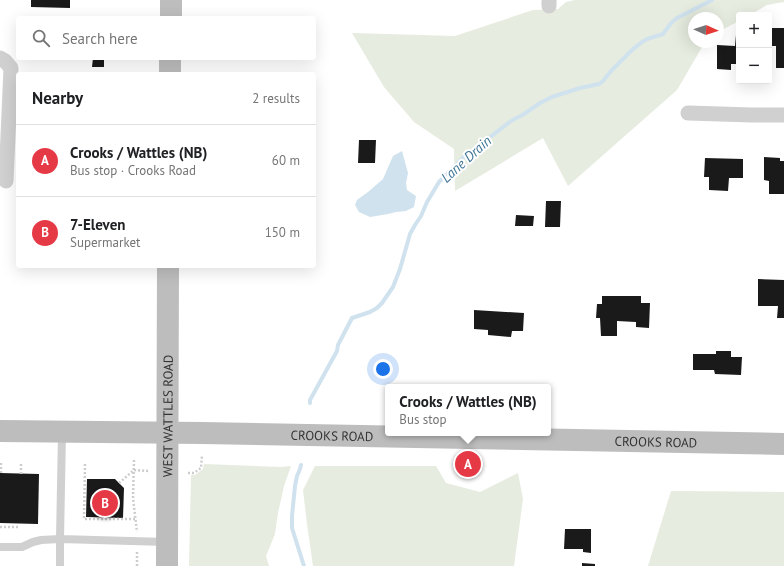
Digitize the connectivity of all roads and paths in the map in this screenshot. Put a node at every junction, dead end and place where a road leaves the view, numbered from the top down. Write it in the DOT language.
graph roads {
  1 [pos="171,0"];
  2 [pos="171,16"];
  3 [pos="170,60"];
  4 [pos="5,63"];
  5 [pos="170,72"];
  6 [pos="688,113"];
  7 [pos="784,115"];
  8 [pos="6,181"];
  9 [pos="168,268"];
  10 [pos="0,431"];
  11 [pos="62,432"];
  12 [pos="167,432"];
  13 [pos="784,444"];
  14 [pos="202,455"];
  15 [pos="134,460"];
  16 [pos="1,462"];
  17 [pos="21,463"];
  18 [pos="85,464"];
  19 [pos="134,470"];
  20 [pos="150,471"];
  21 [pos="1,473"];
  22 [pos="188,473"];
  23 [pos="21,474"];
  24 [pos="119,483"];
  25 [pos="136,519"];
  26 [pos="0,527"];
  27 [pos="20,527"];
  28 [pos="138,533"];
  29 [pos="60,539"];
  30 [pos="167,542"];
  31 [pos="0,547"];
  32 [pos="137,548"];
  33 [pos="60,566"];
  34 [pos="137,566"];
  35 [pos="167,566"];
  1 -- 2 [label="main road"];
  3 -- 5 [label="main road"];
  4 -- 8 [label="street"];
  6 -- 7 [label="street"];
  9 -- 12 [label="main road, WEST WATTLES ROAD"];
  10 -- 11 [label="main road, CROOKS ROAD"];
  11 -- 12 [label="main road, CROOKS ROAD"];
  11 -- 29 [label="lane"];
  12 -- 13 [label="main road, CROOKS ROAD"];
  12 -- 30 [label="main road, WEST WATTLES ROAD"];
  14 -- 22 [label="path"];
  15 -- 19 [label="path"];
  16 -- 21 [label="path"];
  17 -- 23 [label="path"];
  18 -- 25 [label="path"];
  19 -- 20 [label="path"];
  19 -- 24 [label="path"];
  19 -- 25 [label="path"];
  25 -- 28 [label="path"];
  26 -- 27 [label="path"];
  29 -- 30 [label="lane"];
  29 -- 31 [label="lane"];
  29 -- 33 [label="lane"];
  30 -- 35 [label="main road, WEST WATTLES ROAD"];
  32 -- 34 [label="path"];
}
